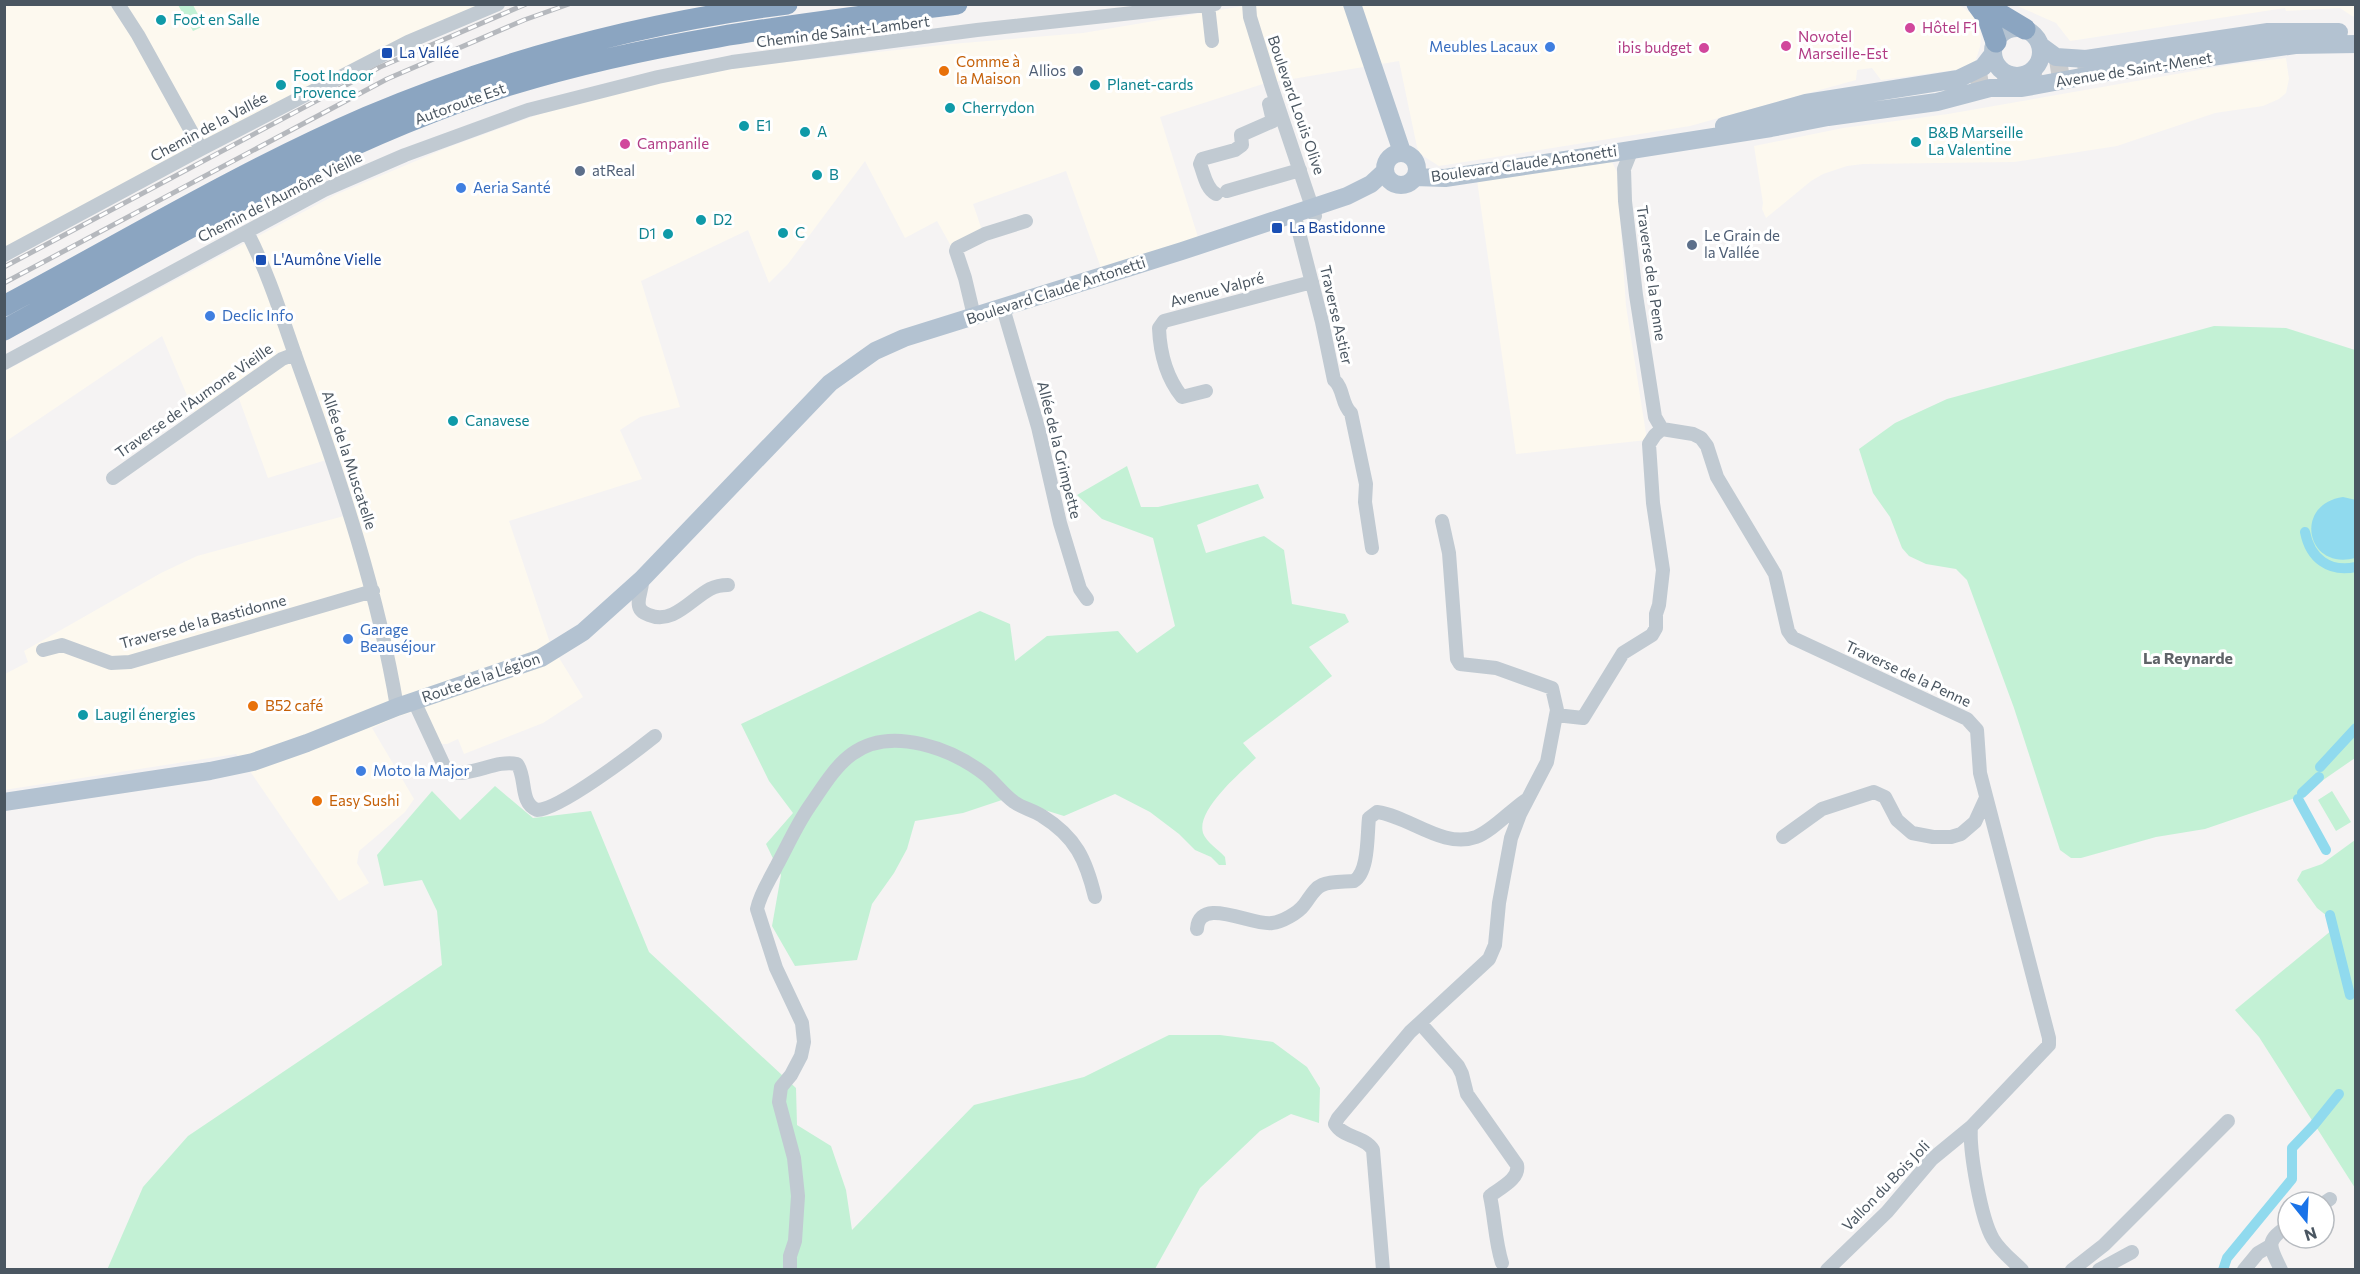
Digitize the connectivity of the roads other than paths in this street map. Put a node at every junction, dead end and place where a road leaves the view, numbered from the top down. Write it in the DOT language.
graph roads {
  1 [pos="118,4"];
  2 [pos="498,4"];
  3 [pos="761,4"];
  4 [pos="787,4"];
  5 [pos="957,4"];
  6 [pos="1215,4"];
  7 [pos="1249,4"];
  8 [pos="1352,4"];
  9 [pos="1977,4"];
  10 [pos="1989,4"];
  11 [pos="1208,5"];
  12 [pos="729,12"];
  13 [pos="2025,29"];
  14 [pos="2308,32"];
  15 [pos="2355,32"];
  16 [pos="1212,41"];
  17 [pos="2355,44"];
  18 [pos="2041,46"];
  19 [pos="1994,48"];
  20 [pos="2101,69"];
  21 [pos="2032,72"];
  22 [pos="2004,73"];
  23 [pos="1272,88"];
  24 [pos="585,94"];
  25 [pos="1918,98"];
  26 [pos="1719,128"];
  27 [pos="1636,145"];
  28 [pos="201,149"];
  29 [pos="1612,153"];
  30 [pos="1411,164"];
  31 [pos="1624,169"];
  32 [pos="1300,170"];
  33 [pos="1388,177"];
  34 [pos="1314,212"];
  35 [pos="1295,218"];
  36 [pos="1026,222"];
  37 [pos="247,232"];
  38 [pos="4,255"];
  39 [pos="1312,282"];
  40 [pos="4,306"];
  41 [pos="1003,308"];
  42 [pos="974,316"];
  43 [pos="4,330"];
  44 [pos="919,334"];
  45 [pos="296,354"];
  46 [pos="4,363"];
  47 [pos="1206,391"];
  48 [pos="1662,429"];
  49 [pos="113,478"];
  50 [pos="1442,521"];
  51 [pos="1372,548"];
  52 [pos="642,579"];
  53 [pos="728,585"];
  54 [pos="373,591"];
  55 [pos="1087,599"];
  56 [pos="43,650"];
  57 [pos="406,704"];
  58 [pos="1556,715"];
  59 [pos="655,736"];
  60 [pos="1530,797"];
  61 [pos="1986,798"];
  62 [pos="4,802"];
  63 [pos="1783,837"];
  64 [pos="1095,897"];
  65 [pos="1197,929"];
  66 [pos="1420,1023"];
  67 [pos="2228,1121"];
  68 [pos="1971,1127"];
  69 [pos="2159,1178"];
  70 [pos="2276,1234"];
  71 [pos="2270,1246"];
  72 [pos="2132,1252"];
  73 [pos="1502,1263"];
  74 [pos="2080,1268"];
  75 [pos="790,1269"];
  76 [pos="1383,1269"];
  77 [pos="1827,1269"];
  78 [pos="2022,1269"];
  79 [pos="2099,1269"];
  80 [pos="2244,1269"];
  81 [pos="2281,1269"];
  1 -- 28 [label="street"];
  2 -- 28 [label="street, Chemin de la Vallée"];
  3 -- 12 [label="highway"];
  4 -- 12 [label="highway, Autoroute Est"];
  5 -- 43 [label="highway, Autoroute Est"];
  6 -- 11 [label="street, Chemin de Saint-Lambert"];
  7 -- 23 [label="street, Boulevard Louis Olive"];
  8 -- 30 [label="main road"];
  9 -- 19 [label="highway"];
  10 -- 13 [label="highway"];
  11 -- 16 [label="street"];
  11 -- 24 [label="street, Chemin de Saint-Lambert"];
  12 -- 40 [label="highway, Autoroute Est"];
  13 -- 18 [label="main road"];
  13 -- 19 [label="main road"];
  14 -- 15 [label="main road, Avenue de Saint-Menet"];
  14 -- 18 [label="main road, Avenue de Saint-Menet"];
  14 -- 20 [label="main road"];
  17 -- 20 [label="main road, Avenue de Saint-Menet"];
  18 -- 21 [label="main road"];
  19 -- 22 [label="main road"];
  19 -- 26 [label="main road"];
  20 -- 21 [label="main road"];
  20 -- 25 [label="main road, Avenue de Saint-Menet"];
  21 -- 22 [label="main road"];
  22 -- 25 [label="main road, Avenue de Saint-Menet"];
  23 -- 32 [label="street, Boulevard Louis Olive"];
  23 -- 32 [label="street"];
  24 -- 37 [label="street, Chemin de l'Aumône Vieille"];
  25 -- 26 [label="main road"];
  25 -- 27 [label="main road, Avenue de Saint-Menet"];
  26 -- 27 [label="main road"];
  27 -- 29 [label="main road, Boulevard Claude Antonetti"];
  27 -- 30 [label="main road, Boulevard Claude Antonetti"];
  27 -- 31 [label="street, Traverse de la Penne"];
  28 -- 38 [label="street, Chemin de la Vallée"];
  29 -- 30 [label="main road, Boulevard Claude Antonetti"];
  29 -- 31 [label="street"];
  30 -- 33 [label="main road"];
  30 -- 33 [label="main road"];
  31 -- 48 [label="street, Traverse de la Penne"];
  32 -- 34 [label="street, Boulevard Louis Olive"];
  33 -- 34 [label="main road, Boulevard Claude Antonetti"];
  34 -- 35 [label="main road, Boulevard Claude Antonetti"];
  35 -- 39 [label="street, Traverse Astier"];
  35 -- 41 [label="main road, Boulevard Claude Antonetti"];
  36 -- 42 [label="street"];
  37 -- 45 [label="street, Allée de la Muscatelle"];
  37 -- 46 [label="street, Chemin de l'Aumône Vieille"];
  39 -- 47 [label="street, Avenue Valpré"];
  39 -- 51 [label="street, Traverse Astier"];
  41 -- 42 [label="main road, Boulevard Claude Antonetti"];
  41 -- 55 [label="street, Allée de la Grimpette"];
  42 -- 44 [label="main road, Boulevard Claude Antonetti"];
  44 -- 52 [label="main road, Route de la Légion"];
  45 -- 49 [label="street, Traverse de l'Aumone Vieille"];
  45 -- 54 [label="street, Allée de la Muscatelle"];
  48 -- 58 [label="street"];
  48 -- 61 [label="street, Traverse de la Penne"];
  50 -- 58 [label="street"];
  52 -- 53 [label="street"];
  52 -- 57 [label="main road, Route de la Légion"];
  54 -- 56 [label="street, Traverse de la Bastidonne"];
  54 -- 57 [label="street, Allée de la Muscatelle"];
  57 -- 59 [label="street, Allée de la Muscatelle"];
  57 -- 62 [label="main road, Route de la Légion"];
  58 -- 60 [label="street"];
  60 -- 65 [label="street"];
  60 -- 66 [label="street"];
  61 -- 63 [label="street"];
  61 -- 68 [label="street, Traverse de la Penne"];
  64 -- 75 [label="street"];
  66 -- 73 [label="street"];
  66 -- 76 [label="street"];
  67 -- 74 [label="street"];
  68 -- 77 [label="street, Vallon du Bois Joli"];
  68 -- 78 [label="street"];
  69 -- 74 [label="street"];
  70 -- 71 [label="street"];
  71 -- 80 [label="street"];
  71 -- 81 [label="street"];
  72 -- 79 [label="street"];
}
